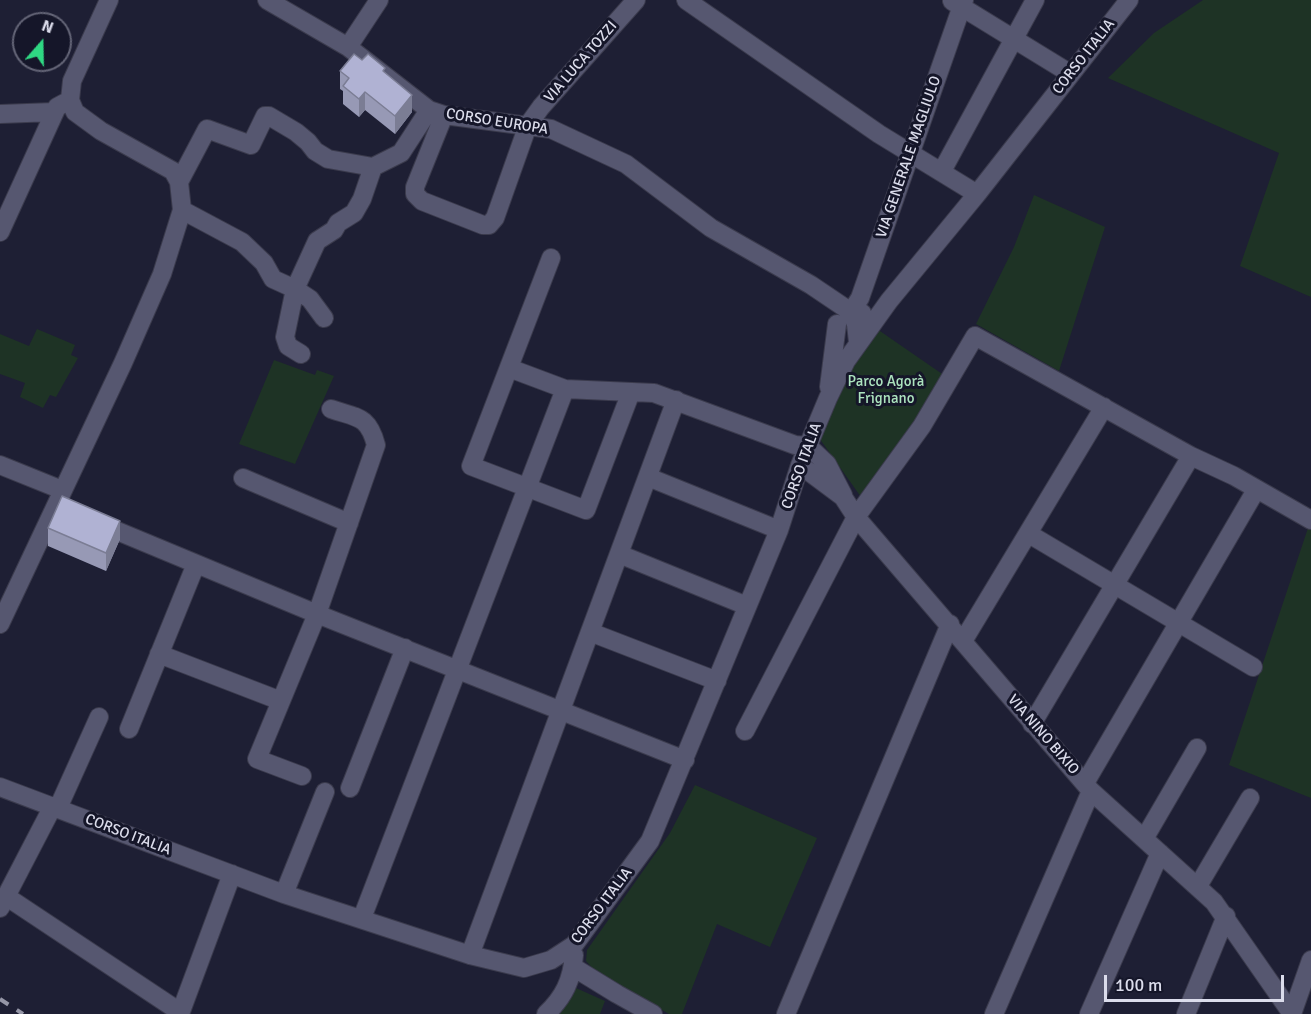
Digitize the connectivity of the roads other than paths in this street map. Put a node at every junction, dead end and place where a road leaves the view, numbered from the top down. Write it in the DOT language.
graph roads {
  1 [pos="108,0"];
  2 [pos="267,0"];
  3 [pos="380,0"];
  4 [pos="636,0"];
  5 [pos="686,0"];
  6 [pos="1035,0"];
  7 [pos="1129,0"];
  8 [pos="959,2"];
  9 [pos="1015,38"];
  10 [pos="348,47"];
  11 [pos="1071,74"];
  12 [pos="70,100"];
  13 [pos="54,112"];
  14 [pos="436,112"];
  15 [pos="0,114"];
  16 [pos="528,124"];
  17 [pos="911,153"];
  18 [pos="373,168"];
  19 [pos="942,171"];
  20 [pos="179,182"];
  21 [pos="977,194"];
  22 [pos="182,210"];
  23 [pos="0,232"];
  24 [pos="551,258"];
  25 [pos="296,289"];
  26 [pos="832,299"];
  27 [pos="882,310"];
  28 [pos="851,312"];
  29 [pos="324,318"];
  30 [pos="837,324"];
  31 [pos="858,342"];
  32 [pos="301,354"];
  33 [pos="508,368"];
  34 [pos="565,389"];
  35 [pos="631,392"];
  36 [pos="828,398"];
  37 [pos="676,400"];
  38 [pos="1104,407"];
  39 [pos="331,409"];
  40 [pos="808,446"];
  41 [pos="1191,456"];
  42 [pos="0,465"];
  43 [pos="800,465"];
  44 [pos="648,477"];
  45 [pos="243,478"];
  46 [pos="525,488"];
  47 [pos="1256,490"];
  48 [pos="843,497"];
  49 [pos="59,498"];
  50 [pos="856,517"];
  51 [pos="1311,520"];
  52 [pos="348,523"];
  53 [pos="779,530"];
  54 [pos="1029,534"];
  55 [pos="618,554"];
  56 [pos="196,564"];
  57 [pos="1114,586"];
  58 [pos="747,606"];
  59 [pos="316,614"];
  60 [pos="1180,623"];
  61 [pos="0,624"];
  62 [pos="950,624"];
  63 [pos="590,632"];
  64 [pos="963,641"];
  65 [pos="405,648"];
  66 [pos="159,654"];
  67 [pos="1253,667"];
  68 [pos="459,669"];
  69 [pos="717,681"];
  70 [pos="281,701"];
  71 [pos="562,710"];
  72 [pos="99,717"];
  73 [pos="1032,724"];
  74 [pos="129,729"];
  75 [pos="745,731"];
  76 [pos="1197,748"];
  77 [pos="685,759"];
  78 [pos="303,776"];
  79 [pos="1088,787"];
  80 [pos="0,788"];
  81 [pos="350,788"];
  82 [pos="325,792"];
  83 [pos="1250,798"];
  84 [pos="56,807"];
  85 [pos="1144,839"];
  86 [pos="1160,853"];
  87 [pos="232,874"];
  88 [pos="1198,886"];
  89 [pos="284,894"];
  90 [pos="3,902"];
  91 [pos="1226,916"];
  92 [pos="362,918"];
  93 [pos="574,945"];
  94 [pos="470,955"];
  95 [pos="1311,960"];
  96 [pos="573,967"];
  97 [pos="549,1011"];
  98 [pos="1288,1012"];
  99 [pos="180,1013"];
  100 [pos="653,1014"];
  101 [pos="786,1014"];
  102 [pos="994,1014"];
  103 [pos="1089,1014"];
  104 [pos="1186,1014"];
  1 -- 12 [label="street"];
  2 -- 10 [label="street, CORSO EUROPA"];
  3 -- 10 [label="street"];
  4 -- 16 [label="street, VIA LUCA TOZZI"];
  5 -- 17 [label="street"];
  6 -- 9 [label="street"];
  7 -- 11 [label="street, CORSO ITALIA"];
  8 -- 9 [label="street"];
  8 -- 17 [label="street, VIA GENERALE MAGLIULO"];
  9 -- 11 [label="street"];
  9 -- 19 [label="street"];
  10 -- 14 [label="street, CORSO EUROPA"];
  11 -- 21 [label="street, CORSO ITALIA"];
  12 -- 13 [label="street"];
  12 -- 20 [label="street"];
  13 -- 15 [label="street"];
  13 -- 23 [label="street"];
  14 -- 16 [label="street, CORSO EUROPA"];
  14 -- 16 [label="street, VIA LUCA TOZZI"];
  14 -- 18 [label="street"];
  16 -- 26 [label="street, CORSO EUROPA"];
  17 -- 19 [label="street"];
  17 -- 28 [label="street, VIA GENERALE MAGLIULO"];
  18 -- 20 [label="street"];
  18 -- 25 [label="street"];
  19 -- 21 [label="street"];
  20 -- 22 [label="street"];
  21 -- 27 [label="street, CORSO ITALIA"];
  22 -- 25 [label="street"];
  22 -- 49 [label="street"];
  24 -- 33 [label="street"];
  25 -- 29 [label="street"];
  25 -- 32 [label="street"];
  26 -- 28 [label="street"];
  26 -- 30 [label="street"];
  27 -- 28 [label="street"];
  27 -- 31 [label="street, CORSO ITALIA"];
  28 -- 31 [label="street"];
  30 -- 31 [label="street"];
  30 -- 36 [label="street"];
  31 -- 36 [label="street, CORSO ITALIA"];
  33 -- 34 [label="street"];
  33 -- 46 [label="street"];
  34 -- 35 [label="street"];
  34 -- 46 [label="street"];
  35 -- 37 [label="street"];
  35 -- 46 [label="street"];
  36 -- 40 [label="street, CORSO ITALIA"];
  37 -- 40 [label="street"];
  37 -- 44 [label="street"];
  38 -- 41 [label="street"];
  38 -- 50 [label="street"];
  38 -- 54 [label="street"];
  39 -- 52 [label="street"];
  40 -- 43 [label="street, CORSO ITALIA"];
  40 -- 48 [label="street"];
  41 -- 47 [label="street"];
  41 -- 57 [label="street"];
  42 -- 49 [label="street"];
  43 -- 48 [label="street, VIA NINO BIXIO"];
  43 -- 53 [label="street, CORSO ITALIA"];
  44 -- 53 [label="street"];
  44 -- 55 [label="street"];
  45 -- 52 [label="street"];
  46 -- 68 [label="street"];
  47 -- 51 [label="street"];
  47 -- 60 [label="street"];
  48 -- 50 [label="street, VIA NINO BIXIO"];
  49 -- 56 [label="street"];
  49 -- 61 [label="street"];
  50 -- 62 [label="street, VIA NINO BIXIO"];
  50 -- 75 [label="street"];
  52 -- 59 [label="street"];
  53 -- 58 [label="street, CORSO ITALIA"];
  54 -- 57 [label="street"];
  54 -- 64 [label="street"];
  55 -- 58 [label="street"];
  55 -- 63 [label="street"];
  56 -- 59 [label="street"];
  56 -- 66 [label="street"];
  57 -- 60 [label="street"];
  57 -- 73 [label="street"];
  58 -- 69 [label="street, CORSO ITALIA"];
  59 -- 65 [label="street"];
  59 -- 70 [label="street"];
  60 -- 67 [label="street"];
  60 -- 79 [label="street"];
  62 -- 64 [label="street, VIA NINO BIXIO"];
  62 -- 101 [label="street"];
  63 -- 69 [label="street"];
  63 -- 71 [label="street"];
  64 -- 73 [label="street, VIA NINO BIXIO"];
  65 -- 68 [label="street"];
  65 -- 81 [label="street"];
  66 -- 70 [label="street"];
  66 -- 74 [label="street"];
  68 -- 71 [label="street"];
  68 -- 92 [label="street"];
  69 -- 77 [label="street, CORSO ITALIA"];
  70 -- 78 [label="street"];
  71 -- 77 [label="street"];
  71 -- 94 [label="street"];
  72 -- 84 [label="street"];
  73 -- 79 [label="street, VIA NINO BIXIO"];
  76 -- 85 [label="street"];
  77 -- 93 [label="street, CORSO ITALIA"];
  79 -- 85 [label="street, VIA NINO BIXIO"];
  79 -- 102 [label="street"];
  80 -- 84 [label="street, CORSO ITALIA"];
  82 -- 89 [label="street"];
  83 -- 88 [label="street"];
  84 -- 87 [label="street, CORSO ITALIA"];
  84 -- 90 [label="street"];
  85 -- 86 [label="street, VIA NINO BIXIO"];
  86 -- 88 [label="street, VIA NINO BIXIO"];
  86 -- 103 [label="street"];
  87 -- 89 [label="street, CORSO ITALIA"];
  87 -- 99 [label="street"];
  88 -- 91 [label="street, VIA NINO BIXIO"];
  89 -- 92 [label="street, CORSO ITALIA"];
  90 -- 99 [label="street"];
  91 -- 98 [label="street, VIA NINO BIXIO"];
  91 -- 104 [label="street"];
  92 -- 94 [label="street, CORSO ITALIA"];
  93 -- 94 [label="street, CORSO ITALIA"];
  93 -- 96 [label="street"];
  95 -- 98 [label="street"];
  96 -- 97 [label="street"];
  96 -- 100 [label="street"];
}
